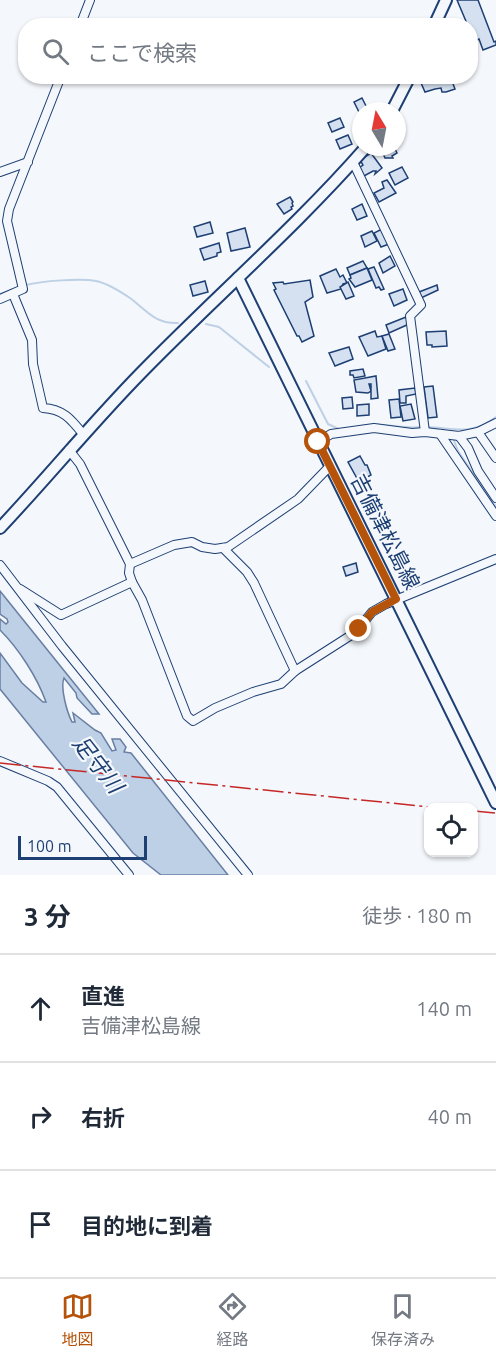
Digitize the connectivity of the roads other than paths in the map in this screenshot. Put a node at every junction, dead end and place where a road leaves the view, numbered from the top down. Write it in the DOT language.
graph roads {
  1 [pos="90,0"];
  2 [pos="446,0"];
  3 [pos="83,18"];
  4 [pos="438,18"];
  5 [pos="58,84"];
  6 [pos="406,84"];
  7 [pos="397,102"];
  8 [pos="358,156"];
  9 [pos="28,162"];
  10 [pos="353,162"];
  11 [pos="0,172"];
  12 [pos="238,278"];
  13 [pos="13,294"];
  14 [pos="0,299"];
  15 [pos="496,423"];
  16 [pos="425,429"];
  17 [pos="478,432"];
  18 [pos="83,434"];
  19 [pos="440,434"];
  20 [pos="455,435"];
  21 [pos="318,442"];
  22 [pos="69,450"];
  23 [pos="496,458"];
  24 [pos="330,466"];
  25 [pos="496,498"];
  26 [pos="496,516"];
  27 [pos="0,528"];
  28 [pos="223,548"];
  29 [pos="496,560"];
  30 [pos="130,564"];
  31 [pos="0,565"];
  32 [pos="132,582"];
  33 [pos="15,585"];
  34 [pos="396,599"];
  35 [pos="295,671"];
  36 [pos="0,761"];
  37 [pos="496,803"];
  38 [pos="129,875"];
  39 [pos="248,875"];
  1 -- 3 [label="street"];
  2 -- 4 [label="main road"];
  5 -- 9 [label="street"];
  6 -- 7 [label="main road"];
  8 -- 10 [label="main road"];
  9 -- 11 [label="street"];
  9 -- 13 [label="street"];
  10 -- 12 [label="main road"];
  10 -- 16 [label="street"];
  12 -- 18 [label="main road"];
  12 -- 21 [label="main road, 吉備津松島線"];
  13 -- 14 [label="street"];
  13 -- 18 [label="street"];
  15 -- 17 [label="street"];
  16 -- 19 [label="street"];
  16 -- 21 [label="street"];
  17 -- 20 [label="street"];
  17 -- 23 [label="street"];
  18 -- 22 [label="main road"];
  19 -- 20 [label="street"];
  19 -- 26 [label="street"];
  20 -- 25 [label="street"];
  21 -- 24 [label="main road, 吉備津松島線"];
  22 -- 27 [label="main road"];
  22 -- 30 [label="street"];
  24 -- 28 [label="street"];
  24 -- 34 [label="main road, 吉備津松島線"];
  28 -- 30 [label="street"];
  28 -- 35 [label="street"];
  29 -- 34 [label="street"];
  30 -- 32 [label="street"];
  31 -- 33 [label="street"];
  32 -- 33 [label="street"];
  32 -- 35 [label="street"];
  33 -- 39 [label="street"];
  34 -- 35 [label="street"];
  34 -- 37 [label="main road, 吉備津松島線"];
  36 -- 38 [label="street"];
}
